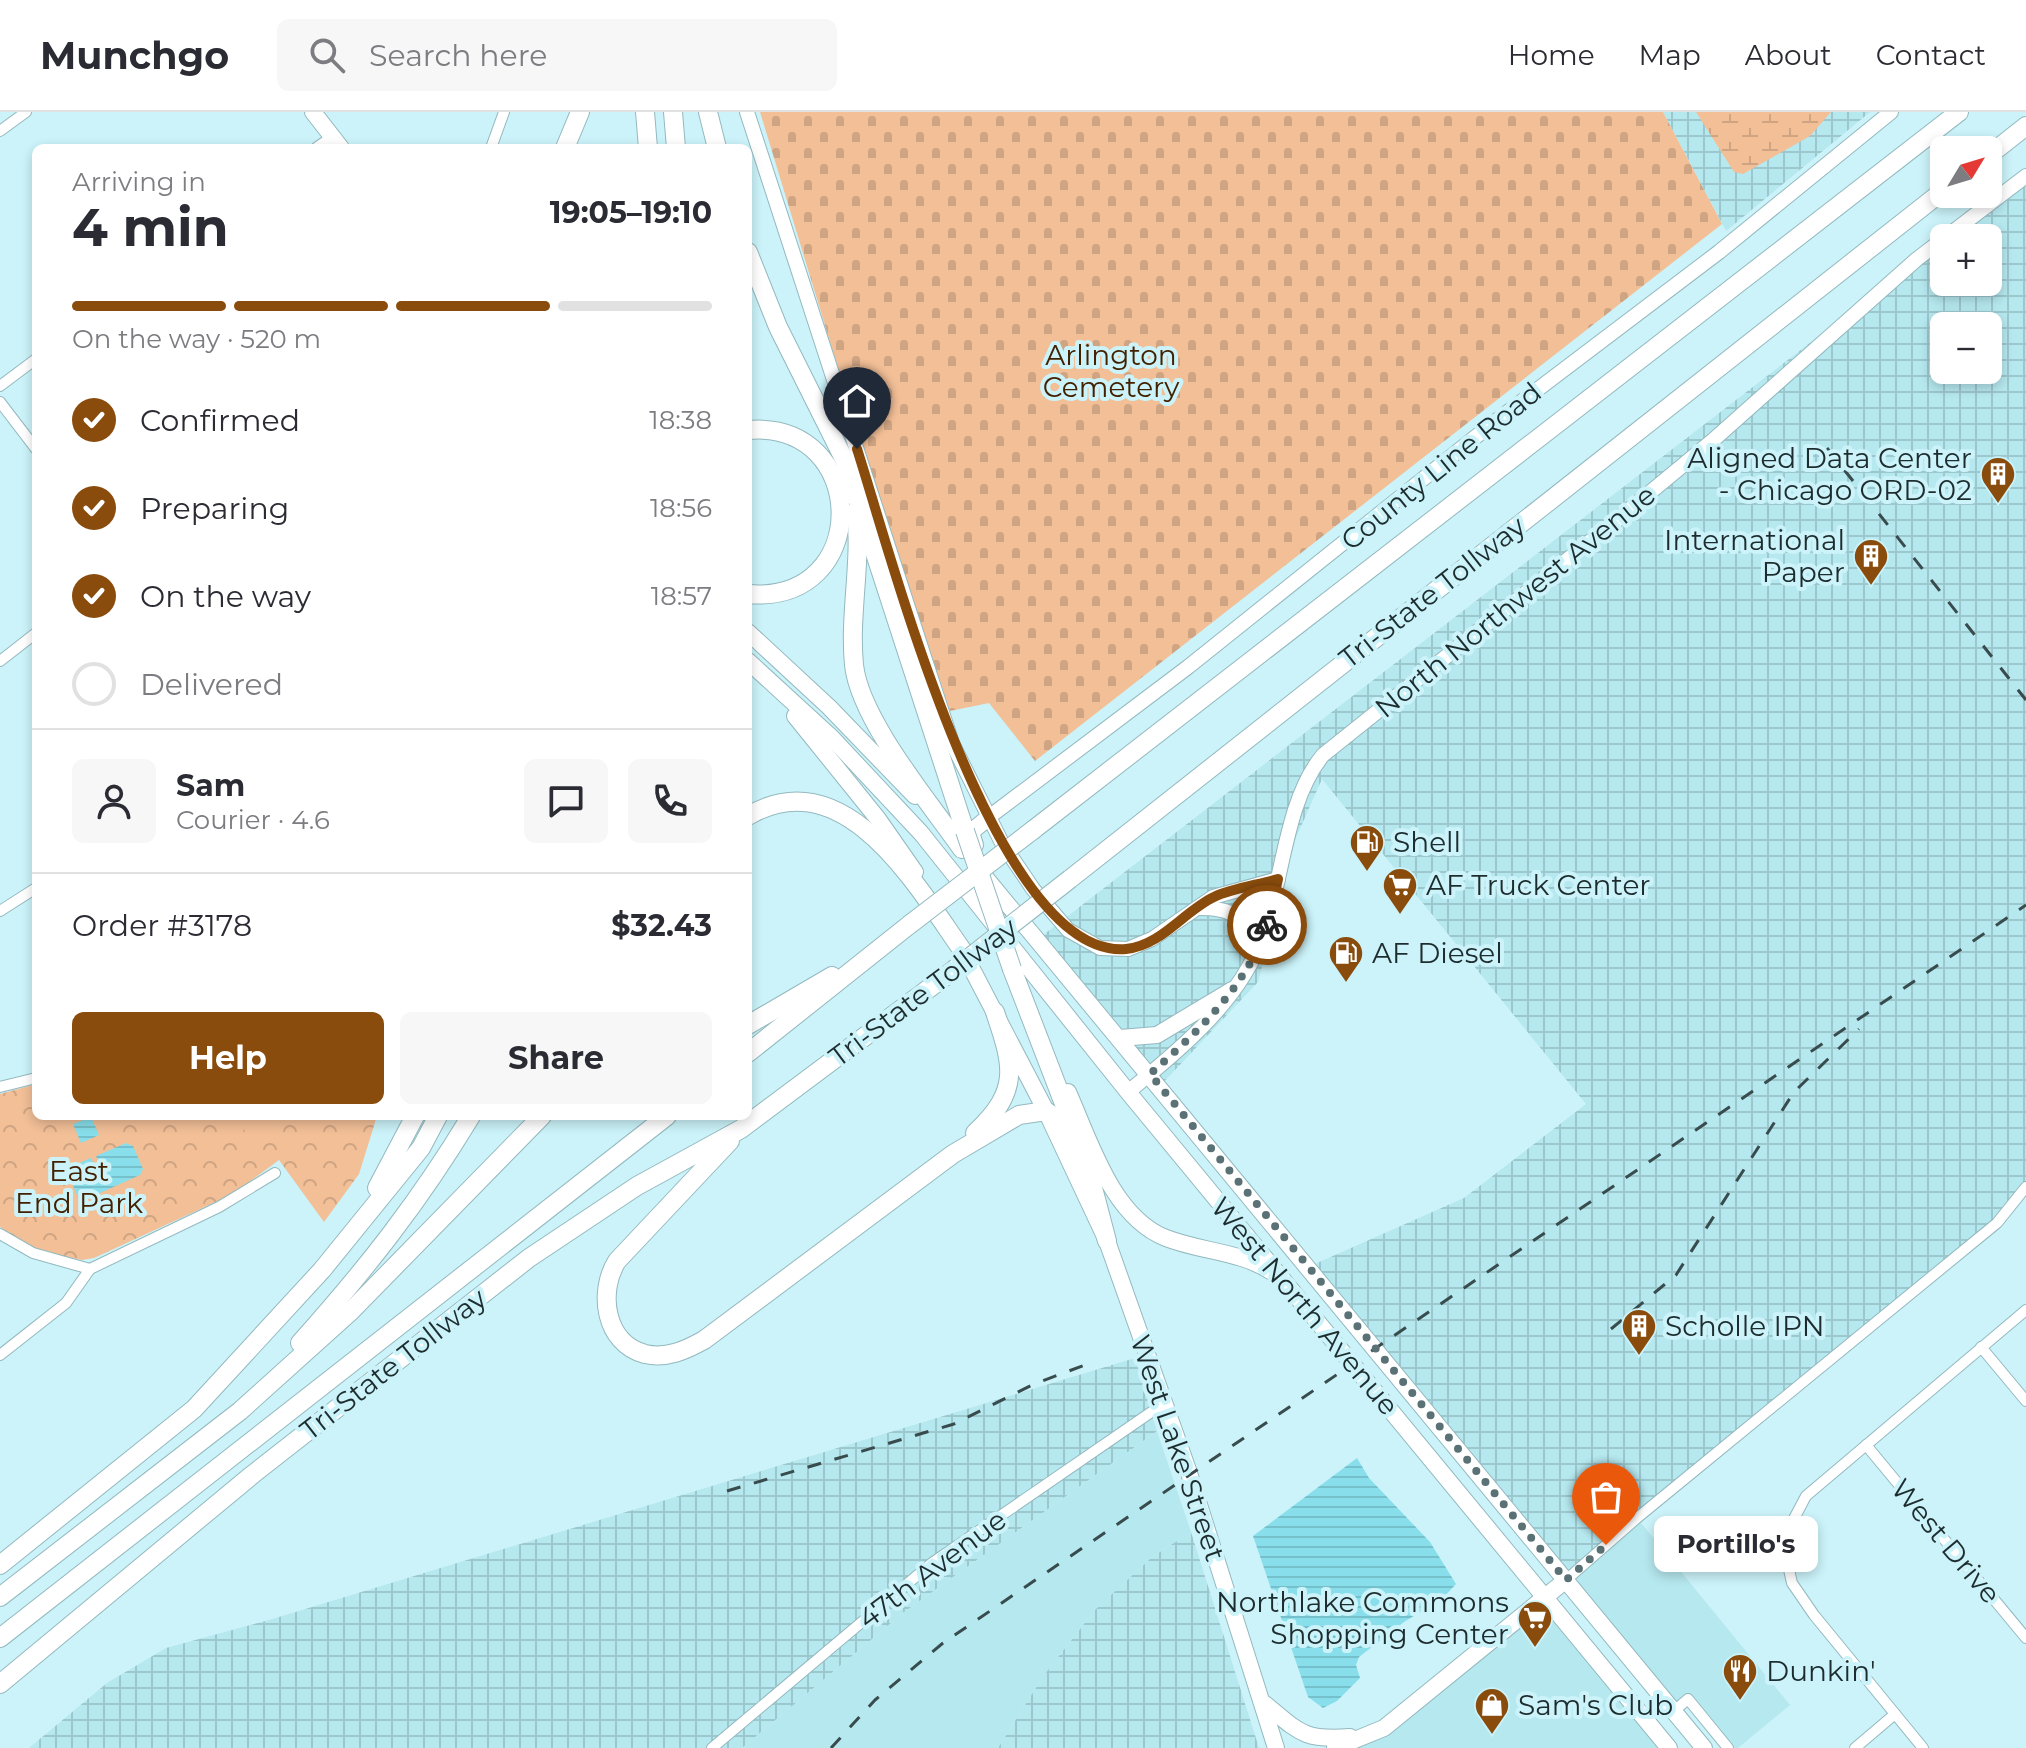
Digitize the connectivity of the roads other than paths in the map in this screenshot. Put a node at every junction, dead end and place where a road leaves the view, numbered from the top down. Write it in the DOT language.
graph roads {
  1 [pos="26,112"];
  2 [pos="313,112"];
  3 [pos="504,112"];
  4 [pos="580,112"];
  5 [pos="645,112"];
  6 [pos="673,112"];
  7 [pos="708,112"];
  8 [pos="747,112"];
  9 [pos="1891,112"];
  10 [pos="1959,112"];
  11 [pos="2026,126"];
  12 [pos="0,131"];
  13 [pos="339,144"];
  14 [pos="492,144"];
  15 [pos="567,144"];
  16 [pos="648,144"];
  17 [pos="676,144"];
  18 [pos="716,144"];
  19 [pos="2002,145"];
  20 [pos="2026,176"];
  21 [pos="1930,201"];
  22 [pos="752,262"];
  23 [pos="32,362"];
  24 [pos="0,386"];
  25 [pos="0,402"];
  26 [pos="752,430"];
  27 [pos="32,444"];
  28 [pos="845,461"];
  29 [pos="752,594"];
  30 [pos="32,636"];
  31 [pos="752,636"];
  32 [pos="0,661"];
  33 [pos="752,667"];
  34 [pos="752,668"];
  35 [pos="752,815"];
  36 [pos="989,817"];
  37 [pos="967,842"];
  38 [pos="1278,879"];
  39 [pos="32,891"];
  40 [pos="1198,908"];
  41 [pos="0,911"];
  42 [pos="1257,949"];
  43 [pos="876,952"];
  44 [pos="965,954"];
  45 [pos="1014,967"];
  46 [pos="1232,990"];
  47 [pos="995,1012"];
  48 [pos="752,1023"];
  49 [pos="1120,1038"];
  50 [pos="752,1050"];
  51 [pos="1150,1074"];
  52 [pos="32,1079"];
  53 [pos="0,1087"];
  54 [pos="1128,1092"];
  55 [pos="1046,1111"];
  56 [pos="413,1120"];
  57 [pos="436,1120"];
  58 [pos="469,1120"];
  59 [pos="538,1120"];
  60 [pos="662,1120"];
  61 [pos="741,1129"];
  62 [pos="1077,1140"];
  63 [pos="953,1154"];
  64 [pos="275,1173"];
  65 [pos="2026,1187"];
  66 [pos="352,1233"];
  67 [pos="0,1234"];
  68 [pos="1107,1241"];
  69 [pos="90,1269"];
  70 [pos="1282,1278"];
  71 [pos="2026,1310"];
  72 [pos="1981,1347"];
  73 [pos="0,1355"];
  74 [pos="2026,1401"];
  75 [pos="1163,1404"];
  76 [pos="240,1411"];
  77 [pos="1866,1445"];
  78 [pos="0,1565"];
  79 [pos="1566,1580"];
  80 [pos="0,1597"];
  81 [pos="1545,1597"];
  82 [pos="0,1638"];
  83 [pos="2026,1638"];
  84 [pos="0,1684"];
  85 [pos="1631,1702"];
  86 [pos="1264,1704"];
  87 [pos="1674,1711"];
  88 [pos="1895,1714"];
  89 [pos="1375,1734"];
  90 [pos="712,1748"];
  91 [pos="1276,1748"];
  92 [pos="1335,1748"];
  93 [pos="1669,1748"];
  94 [pos="1679,1748"];
  95 [pos="1704,1748"];
  96 [pos="1728,1748"];
  97 [pos="1855,1748"];
  98 [pos="1923,1748"];
  1 -- 12 [label="street"];
  2 -- 13 [label="main road"];
  3 -- 14 [label="street"];
  4 -- 15 [label="highway"];
  5 -- 16 [label="highway"];
  6 -- 17 [label="highway"];
  7 -- 18 [label="highway"];
  8 -- 36 [label="street"];
  9 -- 36 [label="street, County Line Road"];
  10 -- 43 [label="highway, Tri-State Tollway, bridge"];
  11 -- 19 [label="highway"];
  20 -- 38 [label="street, North Northwest Avenue"];
  21 -- 61 [label="highway, Tri-State Tollway, bridge"];
  22 -- 28 [label="highway"];
  23 -- 24 [label="street"];
  25 -- 27 [label="street"];
  26 -- 29 [label="highway"];
  28 -- 37 [label="highway"];
  28 -- 37 [label="highway"];
  30 -- 32 [label="street"];
  31 -- 37 [label="main road, West North Avenue"];
  33 -- 54 [label="main road, West North Avenue"];
  34 -- 44 [label="main road, West Lake Street"];
  35 -- 44 [label="highway"];
  36 -- 37 [label="main road"];
  36 -- 40 [label="street"];
  37 -- 45 [label="highway, bridge"];
  37 -- 49 [label="main road, West North Avenue"];
  38 -- 40 [label="street"];
  38 -- 42 [label="street, North Northwest Avenue"];
  39 -- 41 [label="street"];
  40 -- 42 [label="street"];
  42 -- 46 [label="street, North Northwest Avenue"];
  43 -- 48 [label="highway"];
  43 -- 50 [label="highway, Tri-State Tollway"];
  44 -- 47 [label="main road, West Lake Street"];
  45 -- 62 [label="highway"];
  45 -- 70 [label="main road"];
  46 -- 49 [label="main road"];
  46 -- 51 [label="street, North Northwest Avenue"];
  47 -- 55 [label="main road, West Lake Street"];
  47 -- 63 [label="highway"];
  49 -- 51 [label="main road, West North Avenue"];
  51 -- 54 [label="street, North Northwest Avenue"];
  51 -- 79 [label="main road, West North Avenue"];
  52 -- 53 [label="street"];
  54 -- 70 [label="main road, West North Avenue"];
  55 -- 62 [label="highway"];
  55 -- 63 [label="highway"];
  55 -- 68 [label="main road, West Lake Street"];
  56 -- 66 [label="highway"];
  57 -- 66 [label="highway"];
  58 -- 76 [label="highway"];
  59 -- 76 [label="highway"];
  60 -- 82 [label="highway, Tri-State Tollway"];
  61 -- 63 [label="highway"];
  61 -- 84 [label="highway, Tri-State Tollway"];
  62 -- 68 [label="highway"];
  64 -- 69 [label="street"];
  65 -- 79 [label="street"];
  66 -- 78 [label="highway"];
  67 -- 69 [label="street"];
  68 -- 75 [label="main road, West Lake Street"];
  69 -- 73 [label="street"];
  70 -- 81 [label="main road, West North Avenue"];
  71 -- 72 [label="street"];
  72 -- 74 [label="street"];
  72 -- 77 [label="street"];
  75 -- 86 [label="main road, West Lake Street"];
  75 -- 90 [label="street, 47th Avenue"];
  76 -- 80 [label="highway"];
  77 -- 83 [label="street, West Drive"];
  77 -- 88 [label="street"];
  79 -- 81 [label="main road"];
  79 -- 87 [label="main road, West North Avenue"];
  81 -- 85 [label="main road, West North Avenue"];
  81 -- 89 [label="main road"];
  85 -- 93 [label="main road, West North Avenue"];
  85 -- 94 [label="main road"];
  86 -- 89 [label="main road"];
  86 -- 91 [label="main road, West Lake Street"];
  87 -- 95 [label="main road, West North Avenue"];
  87 -- 96 [label="street"];
  88 -- 97 [label="street"];
  88 -- 98 [label="street"];
  89 -- 92 [label="main road"];
}
